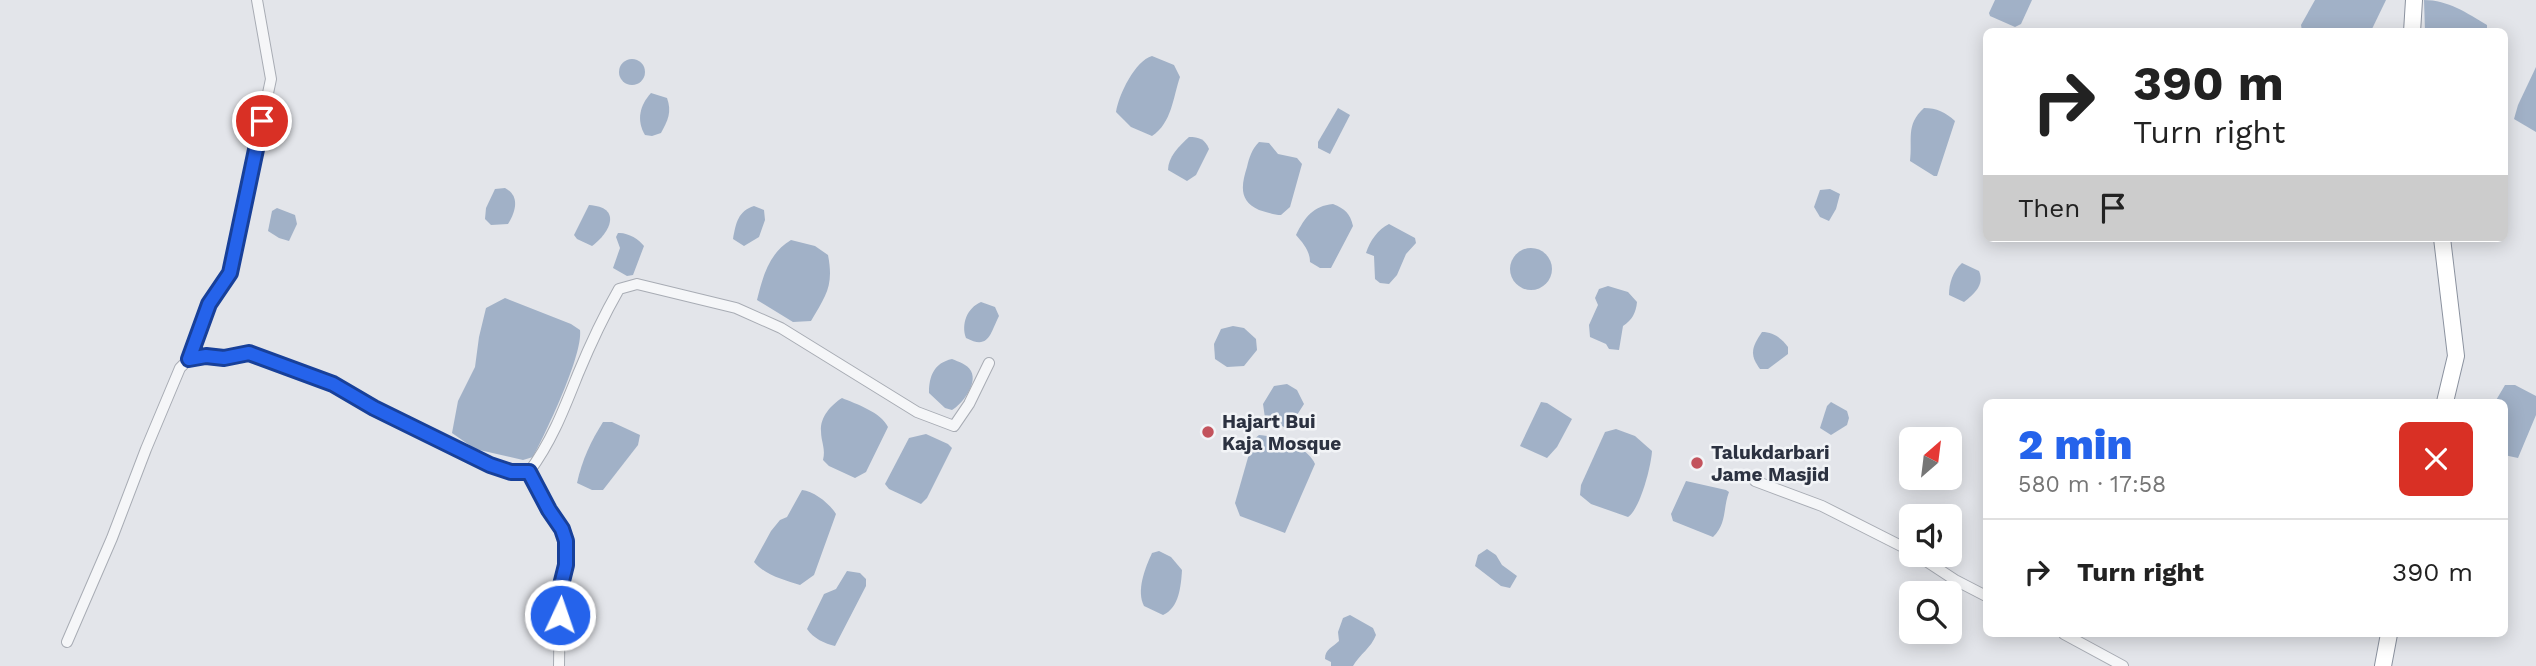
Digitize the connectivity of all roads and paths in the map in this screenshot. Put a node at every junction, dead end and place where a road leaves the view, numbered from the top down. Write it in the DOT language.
graph roads {
  1 [pos="257,0"];
  2 [pos="2414,0"];
  3 [pos="2412,28"];
  4 [pos="2442,242"];
  5 [pos="189,359"];
  6 [pos="989,363"];
  7 [pos="2446,399"];
  8 [pos="529,472"];
  9 [pos="1755,481"];
  10 [pos="1899,545"];
  11 [pos="1935,567"];
  12 [pos="1983,594"];
  13 [pos="2070,637"];
  14 [pos="2388,637"];
  15 [pos="67,642"];
  16 [pos="559,666"];
  17 [pos="2123,666"];
  18 [pos="2383,666"];
  1 -- 5 [label="street"];
  2 -- 3 [label="highway"];
  4 -- 7 [label="highway"];
  5 -- 8 [label="street"];
  5 -- 15 [label="street"];
  6 -- 8 [label="street"];
  8 -- 16 [label="street"];
  9 -- 10 [label="street"];
  11 -- 12 [label="street"];
  13 -- 17 [label="street"];
  14 -- 18 [label="highway"];
}
